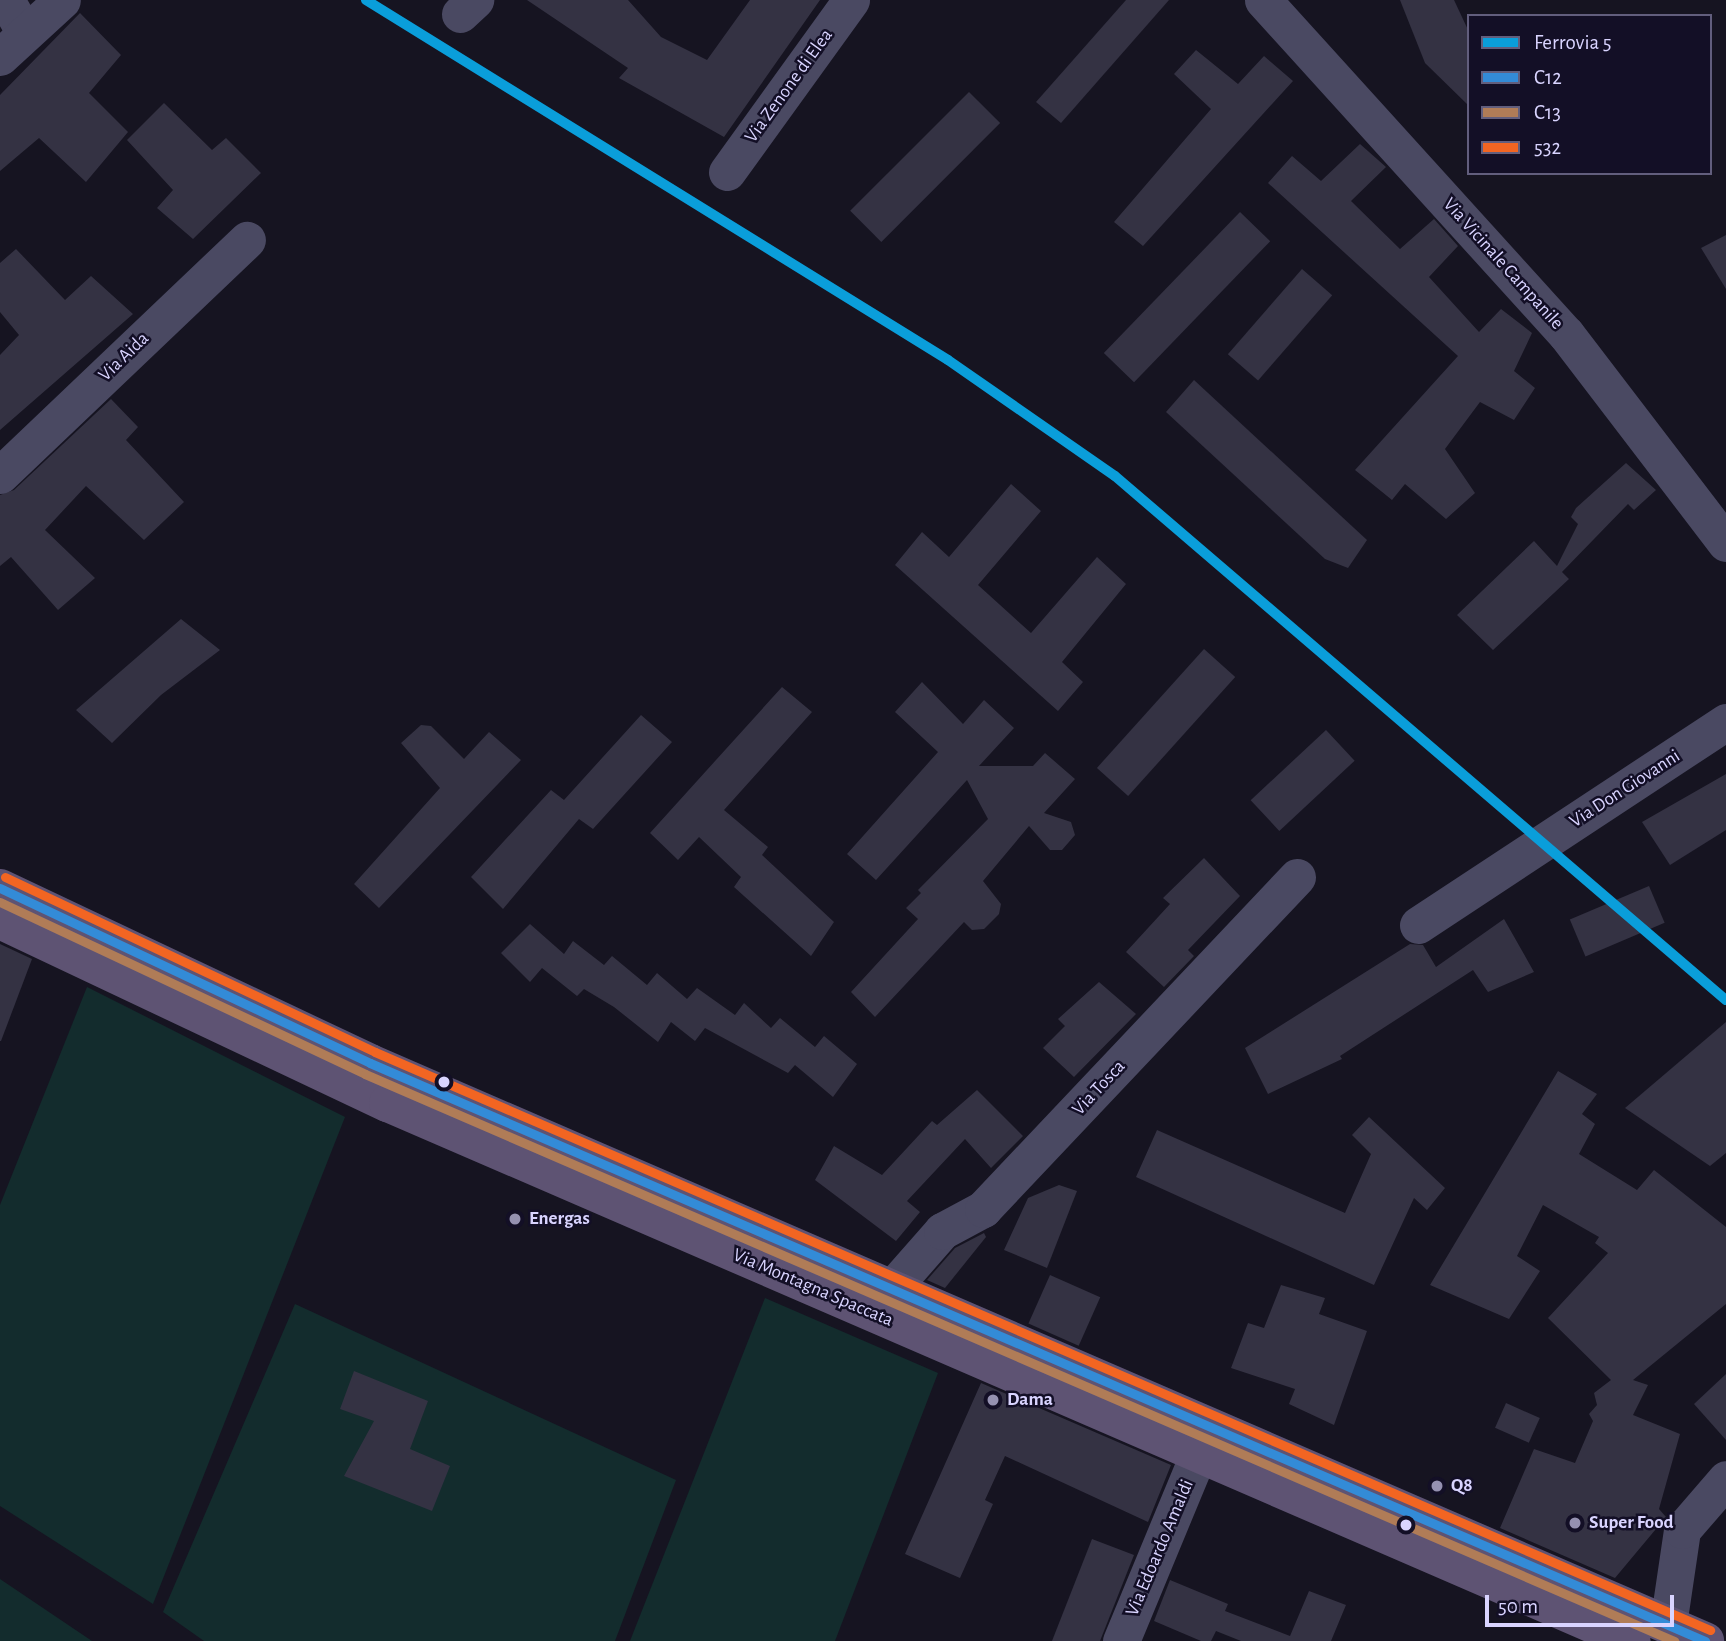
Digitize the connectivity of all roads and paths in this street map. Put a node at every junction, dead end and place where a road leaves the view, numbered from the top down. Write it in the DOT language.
graph roads {
  1 [pos="6,0"];
  2 [pos="62,0"];
  3 [pos="851,0"];
  4 [pos="1263,0"];
  5 [pos="13,45"];
  6 [pos="727,172"];
  7 [pos="247,240"];
  8 [pos="0,475"];
  9 [pos="1726,542"];
  10 [pos="1726,722"];
  11 [pos="1297,877"];
  12 [pos="0,888"];
  13 [pos="0,920"];
  14 [pos="1418,925"];
  15 [pos="892,1287"];
  16 [pos="1198,1455"];
  17 [pos="1726,1479"];
  18 [pos="1668,1625"];
  19 [pos="1121,1641"];
  20 [pos="1632,1641"];
  21 [pos="1705,1641"];
  1 -- 5 [label="street"];
  2 -- 5 [label="street"];
  3 -- 6 [label="street, Via Zenone di Elea"];
  4 -- 9 [label="street, Via Vicinale Campanile"];
  7 -- 8 [label="street, Via Aida"];
  10 -- 14 [label="street, Via Don Giovanni"];
  11 -- 15 [label="street, Via Tosca"];
  12 -- 15 [label="main road, Via Montagna Spaccata"];
  13 -- 16 [label="main road, Via Montagna Spaccata"];
  15 -- 18 [label="main road, Via Montagna Spaccata"];
  16 -- 19 [label="street, Via Edoardo Amaldi"];
  16 -- 20 [label="main road, Via Montagna Spaccata"];
  17 -- 18 [label="street"];
  18 -- 21 [label="main road, Via Montagna Spaccata"];
}
